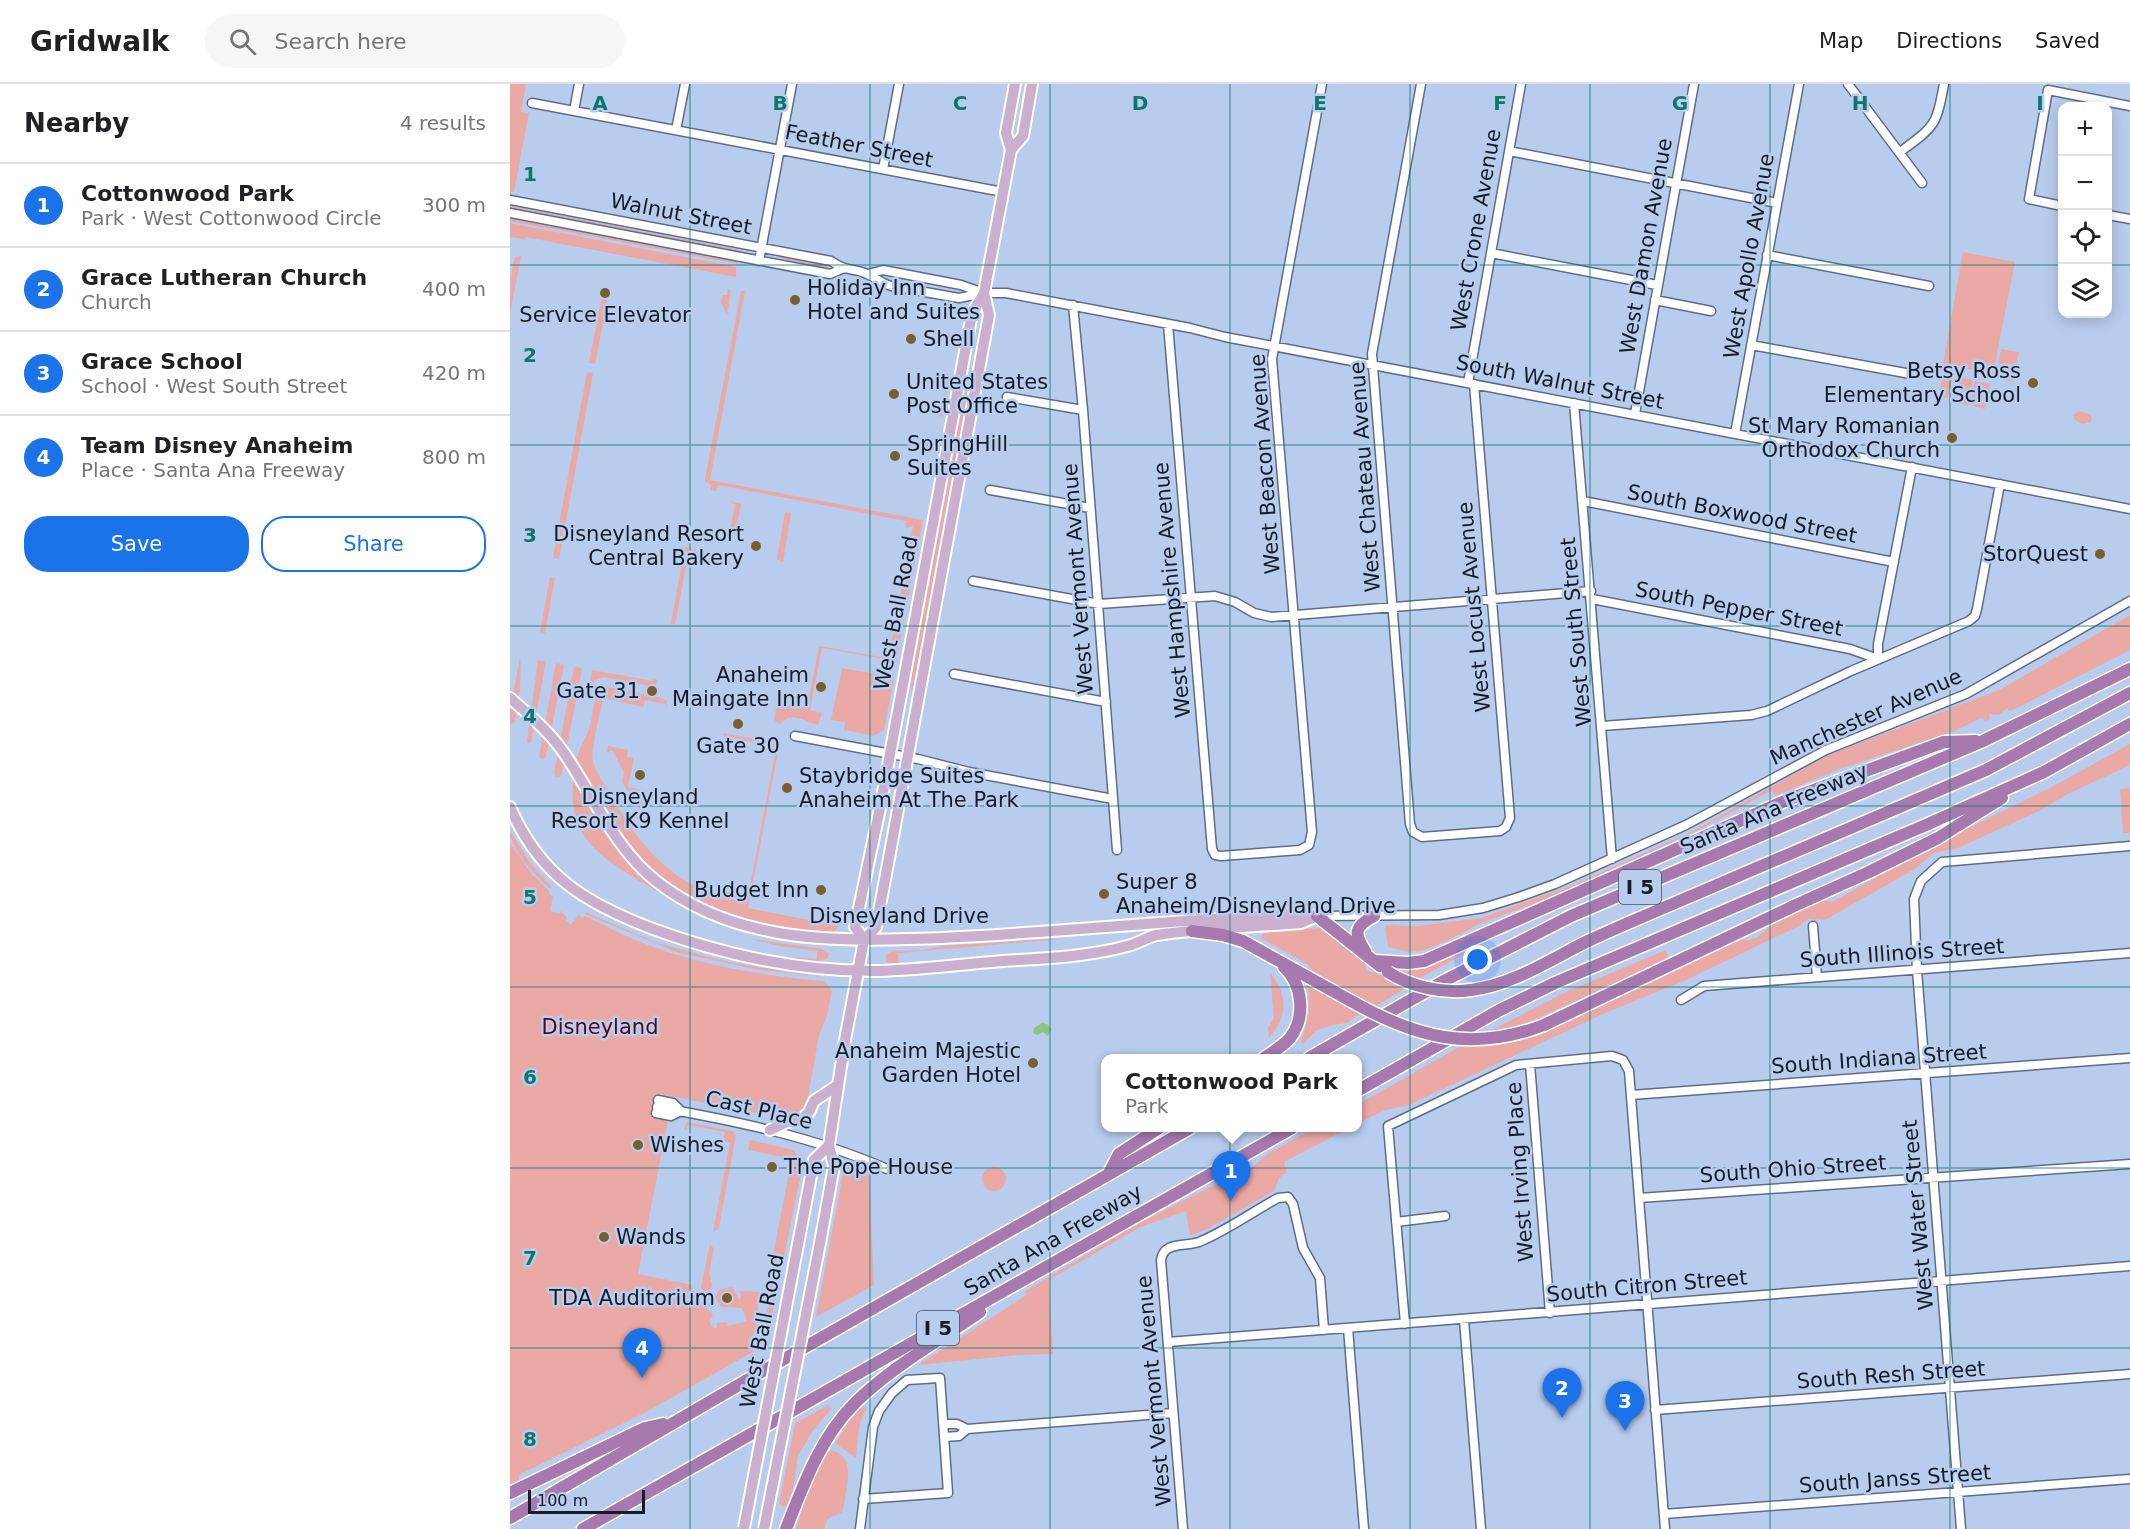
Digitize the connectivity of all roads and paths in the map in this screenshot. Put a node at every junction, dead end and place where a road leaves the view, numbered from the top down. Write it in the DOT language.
graph roads {
  1 [pos="579,84"];
  2 [pos="685,84"];
  3 [pos="792,84"];
  4 [pos="899,84"];
  5 [pos="1015,84"];
  6 [pos="1032,84"];
  7 [pos="1322,84"];
  8 [pos="1421,84"];
  9 [pos="1521,84"];
  10 [pos="1694,84"];
  11 [pos="1798,84"];
  12 [pos="1848,84"];
  13 [pos="1944,84"];
  14 [pos="532,103"];
  15 [pos="2130,106"];
  16 [pos="574,111"];
  17 [pos="676,130"];
  18 [pos="780,150"];
  19 [pos="1011,150"];
  20 [pos="1509,151"];
  21 [pos="1900,152"];
  22 [pos="883,169"];
  23 [pos="1922,183"];
  24 [pos="1675,184"];
  25 [pos="1003,192"];
  26 [pos="510,200"];
  27 [pos="1777,203"];
  28 [pos="2058,205"];
  29 [pos="510,213"];
  30 [pos="2112,216"];
  31 [pos="2130,219"];
  32 [pos="761,248"];
  33 [pos="1491,253"];
  34 [pos="1767,255"];
  35 [pos="759,261"];
  36 [pos="842,269"];
  37 [pos="868,274"];
  38 [pos="1658,285"];
  39 [pos="1929,286"];
  40 [pos="984,293"];
  41 [pos="1655,300"];
  42 [pos="1073,305"];
  43 [pos="1711,310"];
  44 [pos="1168,324"];
  45 [pos="1751,345"];
  46 [pos="1275,346"];
  47 [pos="1373,365"];
  48 [pos="1911,374"];
  49 [pos="1471,383"];
  50 [pos="1007,397"];
  51 [pos="1574,403"];
  52 [pos="1083,410"];
  53 [pos="1635,414"];
  54 [pos="1735,434"];
  55 [pos="1912,467"];
  56 [pos="2000,484"];
  57 [pos="990,490"];
  58 [pos="1583,501"];
  59 [pos="1090,508"];
  60 [pos="2130,509"];
  61 [pos="1894,562"];
  62 [pos="973,581"];
  63 [pos="1592,595"];
  64 [pos="1191,597"];
  65 [pos="1491,599"];
  66 [pos="2130,601"];
  67 [pos="1099,604"];
  68 [pos="1393,607"];
  69 [pos="1293,616"];
  70 [pos="1878,659"];
  71 [pos="2130,669"];
  72 [pos="954,674"];
  73 [pos="2130,693"];
  74 [pos="510,698"];
  75 [pos="1106,702"];
  76 [pos="2130,724"];
  77 [pos="1602,726"];
  78 [pos="795,736"];
  79 [pos="1983,741"];
  80 [pos="890,753"];
  81 [pos="907,757"];
  82 [pos="2044,772"];
  83 [pos="1113,799"];
  84 [pos="510,807"];
  85 [pos="1415,834"];
  86 [pos="1309,845"];
  87 [pos="2130,846"];
  88 [pos="1118,850"];
  89 [pos="1612,859"];
  90 [pos="1317,916"];
  91 [pos="1374,916"];
  92 [pos="1814,926"];
  93 [pos="1192,931"];
  94 [pos="864,940"];
  95 [pos="1264,952"];
  96 [pos="2130,953"];
  97 [pos="1371,958"];
  98 [pos="859,970"];
  99 [pos="1917,970"];
  100 [pos="1817,977"];
  101 [pos="1681,1000"];
  102 [pos="1271,1054"];
  103 [pos="1318,1054"];
  104 [pos="2130,1058"];
  105 [pos="1530,1064"];
  106 [pos="1925,1074"];
  107 [pos="838,1084"];
  108 [pos="1362,1088"];
  109 [pos="1631,1095"];
  110 [pos="657,1107"];
  111 [pos="770,1130"];
  112 [pos="1153,1132"];
  113 [pos="1183,1132"];
  114 [pos="1285,1132"];
  115 [pos="829,1145"];
  116 [pos="2130,1164"];
  117 [pos="887,1169"];
  118 [pos="1107,1176"];
  119 [pos="1933,1176"];
  120 [pos="1295,1187"];
  121 [pos="1289,1197"];
  122 [pos="1639,1198"];
  123 [pos="1446,1216"];
  124 [pos="1396,1222"];
  125 [pos="1048,1265"];
  126 [pos="2130,1266"];
  127 [pos="1941,1280"];
  128 [pos="1647,1305"];
  129 [pos="1550,1313"];
  130 [pos="1464,1320"];
  131 [pos="1406,1324"];
  132 [pos="1348,1328"];
  133 [pos="1324,1330"];
  134 [pos="1168,1342"];
  135 [pos="2130,1374"];
  136 [pos="1950,1389"];
  137 [pos="1655,1410"];
  138 [pos="1173,1413"];
  139 [pos="676,1421"];
  140 [pos="944,1424"];
  141 [pos="967,1429"];
  142 [pos="944,1437"];
  143 [pos="2130,1479"];
  144 [pos="1958,1492"];
  145 [pos="510,1493"];
  146 [pos="863,1499"];
  147 [pos="1664,1514"];
  148 [pos="510,1518"];
  149 [pos="744,1528"];
  150 [pos="583,1529"];
  151 [pos="764,1529"];
  152 [pos="786,1529"];
  153 [pos="860,1529"];
  154 [pos="1183,1529"];
  155 [pos="1364,1529"];
  156 [pos="1481,1529"];
  157 [pos="1665,1529"];
  158 [pos="1961,1529"];
  1 -- 16 [label="street"];
  2 -- 17 [label="street"];
  3 -- 18 [label="street"];
  4 -- 22 [label="street"];
  5 -- 19 [label="main road, West Ball Road"];
  6 -- 19 [label="main road, West Ball Road"];
  7 -- 46 [label="street, West Beacon Avenue"];
  8 -- 47 [label="street, West Chateau Avenue"];
  9 -- 20 [label="street, West Crone Avenue"];
  10 -- 24 [label="street, West Damon Avenue"];
  11 -- 27 [label="street, West Apollo Avenue"];
  12 -- 21 [label="street"];
  13 -- 21 [label="street"];
  14 -- 16 [label="street, Feather Street"];
  15 -- 28 [label="street"];
  16 -- 17 [label="street, Feather Street"];
  17 -- 18 [label="street, Feather Street"];
  18 -- 22 [label="street, Feather Street"];
  18 -- 32 [label="street"];
  19 -- 25 [label="main road, West Ball Road"];
  20 -- 24 [label="street"];
  20 -- 33 [label="street, West Crone Avenue"];
  21 -- 23 [label="street"];
  22 -- 25 [label="street, Feather Street"];
  24 -- 27 [label="street"];
  24 -- 38 [label="street, West Damon Avenue"];
  25 -- 40 [label="main road, West Ball Road"];
  26 -- 32 [label="street, Walnut Street"];
  27 -- 34 [label="street, West Apollo Avenue"];
  29 -- 35 [label="street, Walnut Street"];
  30 -- 31 [label="street"];
  32 -- 35 [label="street"];
  32 -- 36 [label="street, Walnut Street"];
  33 -- 38 [label="street"];
  33 -- 49 [label="street, West Crone Avenue"];
  34 -- 39 [label="street"];
  34 -- 45 [label="street, West Apollo Avenue"];
  35 -- 36 [label="street, Walnut Street"];
  36 -- 37 [label="street, Walnut Street"];
  37 -- 40 [label="street, Walnut Street"];
  37 -- 40 [label="street, Walnut Street"];
  38 -- 41 [label="street, West Damon Avenue"];
  40 -- 42 [label="street, South Walnut Street"];
  40 -- 80 [label="main road, West Ball Road"];
  40 -- 81 [label="main road, West Ball Road"];
  41 -- 43 [label="street"];
  41 -- 53 [label="street, West Damon Avenue"];
  42 -- 44 [label="street, South Walnut Street"];
  42 -- 52 [label="street, West Vermont Avenue"];
  44 -- 46 [label="street, South Walnut Street"];
  44 -- 64 [label="street, West Hampshire Avenue"];
  45 -- 48 [label="street"];
  45 -- 54 [label="street, West Apollo Avenue"];
  46 -- 47 [label="street, South Walnut Street"];
  46 -- 69 [label="street, West Beacon Avenue"];
  47 -- 49 [label="street, South Walnut Street"];
  47 -- 68 [label="street, West Chateau Avenue"];
  49 -- 51 [label="street, South Walnut Street"];
  49 -- 65 [label="street, West Locust Avenue"];
  50 -- 52 [label="street"];
  51 -- 53 [label="street, South Walnut Street"];
  51 -- 58 [label="street, West South Street"];
  52 -- 59 [label="street, West Vermont Avenue"];
  53 -- 54 [label="street, South Walnut Street"];
  54 -- 55 [label="street, South Walnut Street"];
  55 -- 56 [label="street, South Walnut Street"];
  55 -- 61 [label="street"];
  56 -- 60 [label="street, South Walnut Street"];
  56 -- 70 [label="street"];
  57 -- 59 [label="street"];
  58 -- 61 [label="street, South Boxwood Street"];
  58 -- 63 [label="street, West South Street"];
  59 -- 67 [label="street, West Vermont Avenue"];
  61 -- 70 [label="street"];
  62 -- 67 [label="street, South Pepper Street"];
  63 -- 65 [label="street, South Pepper Street"];
  63 -- 70 [label="street, South Pepper Street"];
  63 -- 77 [label="street, West South Street"];
  64 -- 67 [label="street, South Pepper Street"];
  64 -- 69 [label="street, South Pepper Street"];
  64 -- 86 [label="street, West Hampshire Avenue"];
  65 -- 68 [label="street, South Pepper Street"];
  65 -- 85 [label="street, West Locust Avenue"];
  66 -- 89 [label="street, Manchester Avenue"];
  67 -- 75 [label="street, West Vermont Avenue"];
  68 -- 69 [label="street, South Pepper Street"];
  68 -- 85 [label="street, West Chateau Avenue"];
  69 -- 86 [label="street, West Beacon Avenue"];
  70 -- 77 [label="street"];
  71 -- 79 [label="highway, Santa Ana Freeway / I 5"];
  72 -- 75 [label="street"];
  73 -- 97 [label="highway, bridge"];
  74 -- 94 [label="main road, Disneyland Drive"];
  75 -- 83 [label="street, West Vermont Avenue"];
  76 -- 82 [label="highway, I 5"];
  77 -- 89 [label="street, West South Street"];
  78 -- 80 [label="street"];
  79 -- 97 [label="highway"];
  79 -- 103 [label="highway, Santa Ana Freeway / I 5"];
  80 -- 81 [label="street"];
  80 -- 94 [label="main road, West Ball Road"];
  81 -- 83 [label="street"];
  81 -- 94 [label="main road, West Ball Road"];
  82 -- 95 [label="highway, bridge"];
  82 -- 108 [label="highway, I 5"];
  83 -- 88 [label="street, West Vermont Avenue"];
  84 -- 98 [label="main road, Disneyland Drive"];
  87 -- 99 [label="street, West Water Street"];
  89 -- 91 [label="street, Disneyland Drive"];
  90 -- 91 [label="street, Disneyland Drive"];
  90 -- 93 [label="main road, Disneyland Drive"];
  90 -- 94 [label="main road, Disneyland Drive"];
  90 -- 97 [label="highway"];
  91 -- 97 [label="highway"];
  92 -- 100 [label="street"];
  93 -- 95 [label="highway"];
  93 -- 98 [label="main road, Disneyland Drive"];
  94 -- 98 [label="main road, West Ball Road"];
  95 -- 102 [label="highway"];
  96 -- 99 [label="street, South Illinois Street"];
  98 -- 107 [label="main road, West Ball Road"];
  99 -- 100 [label="street, South Illinois Street"];
  99 -- 106 [label="street, West Water Street"];
  100 -- 101 [label="street, South Illinois Street"];
  104 -- 106 [label="street, South Indiana Street"];
  105 -- 109 [label="street"];
  105 -- 124 [label="street"];
  105 -- 129 [label="street, West Irving Place"];
  106 -- 109 [label="street, South Indiana Street"];
  106 -- 119 [label="street, West Water Street"];
  107 -- 111 [label="main road"];
  107 -- 115 [label="main road, West Ball Road"];
  109 -- 122 [label="street"];
  110 -- 111 [label="street, Cast Place"];
  111 -- 115 [label="street, Cast Place"];
  112 -- 118 [label="highway"];
  113 -- 118 [label="highway, Santa Ana Freeway / I 5"];
  114 -- 125 [label="highway, Santa Ana Freeway / I 5"];
  115 -- 117 [label="street, Cast Place"];
  115 -- 149 [label="main road, West Ball Road, bridge"];
  115 -- 151 [label="main road, West Ball Road, bridge"];
  116 -- 119 [label="street, South Ohio Street"];
  118 -- 139 [label="highway, Santa Ana Freeway / I 5"];
  119 -- 122 [label="street, South Ohio Street"];
  119 -- 127 [label="street, West Water Street"];
  120 -- 121 [label="street"];
  121 -- 133 [label="street"];
  121 -- 134 [label="street, West Vermont Avenue"];
  122 -- 128 [label="street"];
  123 -- 124 [label="street"];
  124 -- 131 [label="street"];
  125 -- 150 [label="highway, Santa Ana Freeway / I 5"];
  125 -- 152 [label="highway"];
  126 -- 127 [label="street, South Citron Street"];
  127 -- 128 [label="street, South Citron Street"];
  127 -- 136 [label="street, West Water Street"];
  128 -- 129 [label="street, South Citron Street"];
  128 -- 137 [label="street"];
  129 -- 130 [label="street, South Citron Street"];
  130 -- 131 [label="street, South Citron Street"];
  130 -- 156 [label="street"];
  131 -- 132 [label="street, South Citron Street"];
  132 -- 133 [label="street, South Citron Street"];
  132 -- 155 [label="street"];
  133 -- 134 [label="street, South Citron Street"];
  134 -- 138 [label="street, West Vermont Avenue"];
  135 -- 136 [label="street, South Resh Street"];
  136 -- 137 [label="street, South Resh Street"];
  136 -- 144 [label="street, West Water Street"];
  137 -- 147 [label="street"];
  138 -- 141 [label="street"];
  138 -- 154 [label="street, West Vermont Avenue"];
  139 -- 145 [label="highway"];
  139 -- 148 [label="highway, Santa Ana Freeway / I 5"];
  140 -- 141 [label="street"];
  140 -- 142 [label="street"];
  140 -- 146 [label="street"];
  141 -- 142 [label="street"];
  142 -- 146 [label="street"];
  143 -- 144 [label="street, South Janss Street"];
  144 -- 147 [label="street, South Janss Street"];
  144 -- 158 [label="street, West Water Street"];
  146 -- 153 [label="street"];
  147 -- 157 [label="street"];
}
